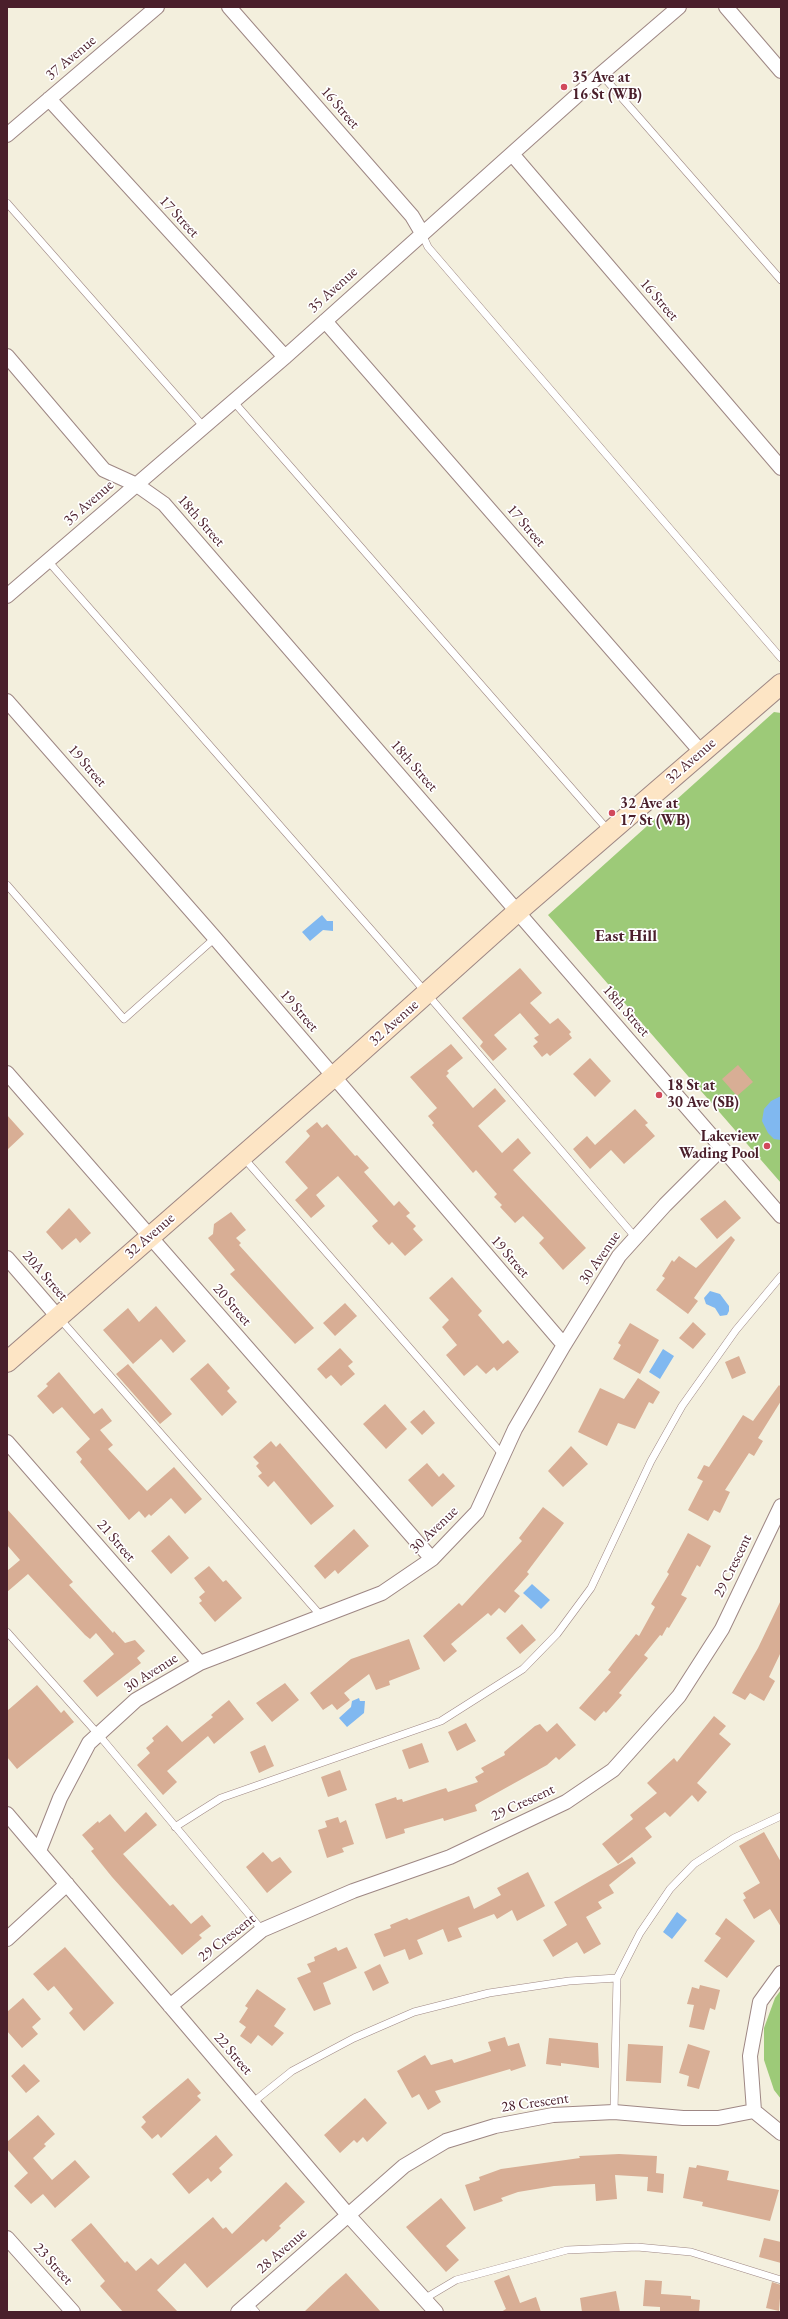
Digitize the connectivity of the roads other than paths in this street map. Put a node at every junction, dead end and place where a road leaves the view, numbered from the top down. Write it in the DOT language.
graph roads {
  1 [pos="157,7"];
  2 [pos="229,7"];
  3 [pos="680,7"];
  4 [pos="726,7"];
  5 [pos="781,71"];
  6 [pos="601,74"];
  7 [pos="48,100"];
  8 [pos="7,135"];
  9 [pos="512,154"];
  10 [pos="7,203"];
  11 [pos="422,233"];
  12 [pos="781,280"];
  13 [pos="325,321"];
  14 [pos="7,356"];
  15 [pos="285,357"];
  16 [pos="233,401"];
  17 [pos="204,427"];
  18 [pos="781,468"];
  19 [pos="137,485"];
  20 [pos="48,561"];
  21 [pos="7,596"];
  22 [pos="781,658"];
  23 [pos="781,684"];
  24 [pos="7,701"];
  25 [pos="702,753"];
  26 [pos="610,832"];
  27 [pos="7,885"];
  28 [pos="517,912"];
  29 [pos="215,938"];
  30 [pos="426,994"];
  31 [pos="7,1074"];
  32 [pos="333,1077"];
  33 [pos="722,1148"];
  34 [pos="242,1156"];
  35 [pos="781,1216"];
  36 [pos="149,1237"];
  37 [pos="636,1238"];
  38 [pos="7,1258"];
  39 [pos="781,1276"];
  40 [pos="58,1317"];
  41 [pos="564,1345"];
  42 [pos="7,1362"];
  43 [pos="7,1442"];
  44 [pos="504,1455"];
  45 [pos="781,1506"];
  46 [pos="432,1559"];
  47 [pos="322,1617"];
  48 [pos="7,1632"];
  49 [pos="200,1663"];
  50 [pos="98,1734"];
  51 [pos="7,1814"];
  52 [pos="781,1816"];
  53 [pos="175,1827"];
  54 [pos="39,1851"];
  55 [pos="67,1884"];
  56 [pos="262,1930"];
  57 [pos="7,1939"];
  58 [pos="781,1973"];
  59 [pos="617,1978"];
  60 [pos="170,2006"];
  61 [pos="252,2103"];
  62 [pos="754,2111"];
  63 [pos="614,2112"];
  64 [pos="781,2133"];
  65 [pos="349,2216"];
  66 [pos="7,2238"];
  67 [pos="781,2280"];
  68 [pos="424,2299"];
  69 [pos="247,2309"];
  70 [pos="73,2312"];
  71 [pos="436,2312"];
  1 -- 7 [label="street, 37 Avenue"];
  2 -- 11 [label="street, 16 Street"];
  3 -- 6 [label="street, 35 Avenue"];
  4 -- 5 [label="street"];
  6 -- 9 [label="street, 35 Avenue"];
  6 -- 12 [label="lane"];
  7 -- 8 [label="street, 37 Avenue"];
  7 -- 15 [label="street, 17 Street"];
  9 -- 11 [label="street, 35 Avenue"];
  9 -- 18 [label="street, 16 Street"];
  10 -- 17 [label="lane"];
  11 -- 13 [label="street, 35 Avenue"];
  11 -- 22 [label="lane"];
  13 -- 15 [label="street, 35 Avenue"];
  13 -- 25 [label="street, 17 Street"];
  14 -- 19 [label="street, 18th Street"];
  15 -- 16 [label="street, 35 Avenue"];
  16 -- 17 [label="street, 35 Avenue"];
  16 -- 26 [label="lane"];
  17 -- 19 [label="street, 35 Avenue"];
  19 -- 20 [label="street, 35 Avenue"];
  19 -- 28 [label="street, 18th Street"];
  20 -- 21 [label="street, 35 Avenue"];
  20 -- 30 [label="lane"];
  23 -- 25 [label="street, 32 Avenue"];
  24 -- 29 [label="street, 19 Street"];
  25 -- 26 [label="street, 32 Avenue"];
  26 -- 28 [label="street, 32 Avenue"];
  27 -- 29 [label="lane"];
  28 -- 30 [label="street, 32 Avenue"];
  28 -- 33 [label="street, 18th Street"];
  29 -- 32 [label="street, 19 Street"];
  30 -- 32 [label="street, 32 Avenue"];
  30 -- 37 [label="lane"];
  31 -- 36 [label="street, 20 Street"];
  32 -- 34 [label="street, 32 Avenue"];
  32 -- 41 [label="street, 19 Street"];
  33 -- 35 [label="street, 18th Street"];
  33 -- 37 [label="street, 30 Avenue"];
  34 -- 36 [label="street, 32 Avenue"];
  34 -- 44 [label="lane"];
  36 -- 40 [label="street, 32 Avenue"];
  36 -- 46 [label="street, 20 Street"];
  37 -- 41 [label="street, 30 Avenue"];
  38 -- 40 [label="street, 20A Street"];
  39 -- 53 [label="lane"];
  40 -- 42 [label="street, 32 Avenue"];
  40 -- 47 [label="lane"];
  41 -- 44 [label="street, 30 Avenue"];
  43 -- 49 [label="street, 21 Street"];
  44 -- 46 [label="street, 30 Avenue"];
  45 -- 56 [label="street, 29 Crescent"];
  46 -- 47 [label="street, 30 Avenue"];
  47 -- 49 [label="street, 30 Avenue"];
  48 -- 50 [label="lane"];
  49 -- 50 [label="street, 30 Avenue"];
  50 -- 53 [label="lane"];
  50 -- 54 [label="street, 30 Avenue"];
  51 -- 54 [label="street, 22 Street"];
  52 -- 59 [label="lane"];
  53 -- 56 [label="lane"];
  54 -- 55 [label="street, 22 Street"];
  55 -- 57 [label="street"];
  55 -- 60 [label="street, 22 Street"];
  56 -- 60 [label="street, 29 Crescent"];
  58 -- 62 [label="street"];
  59 -- 61 [label="lane"];
  59 -- 63 [label="lane"];
  60 -- 61 [label="street, 22 Street"];
  61 -- 65 [label="street, 22 Street"];
  62 -- 63 [label="street, 28 Crescent"];
  62 -- 64 [label="street"];
  63 -- 65 [label="street, 28 Crescent"];
  65 -- 68 [label="street, 22 Street"];
  65 -- 69 [label="street, 28 Avenue"];
  66 -- 70 [label="street, 23 Street"];
  67 -- 68 [label="lane"];
  68 -- 71 [label="street, 22 Street"];
}
